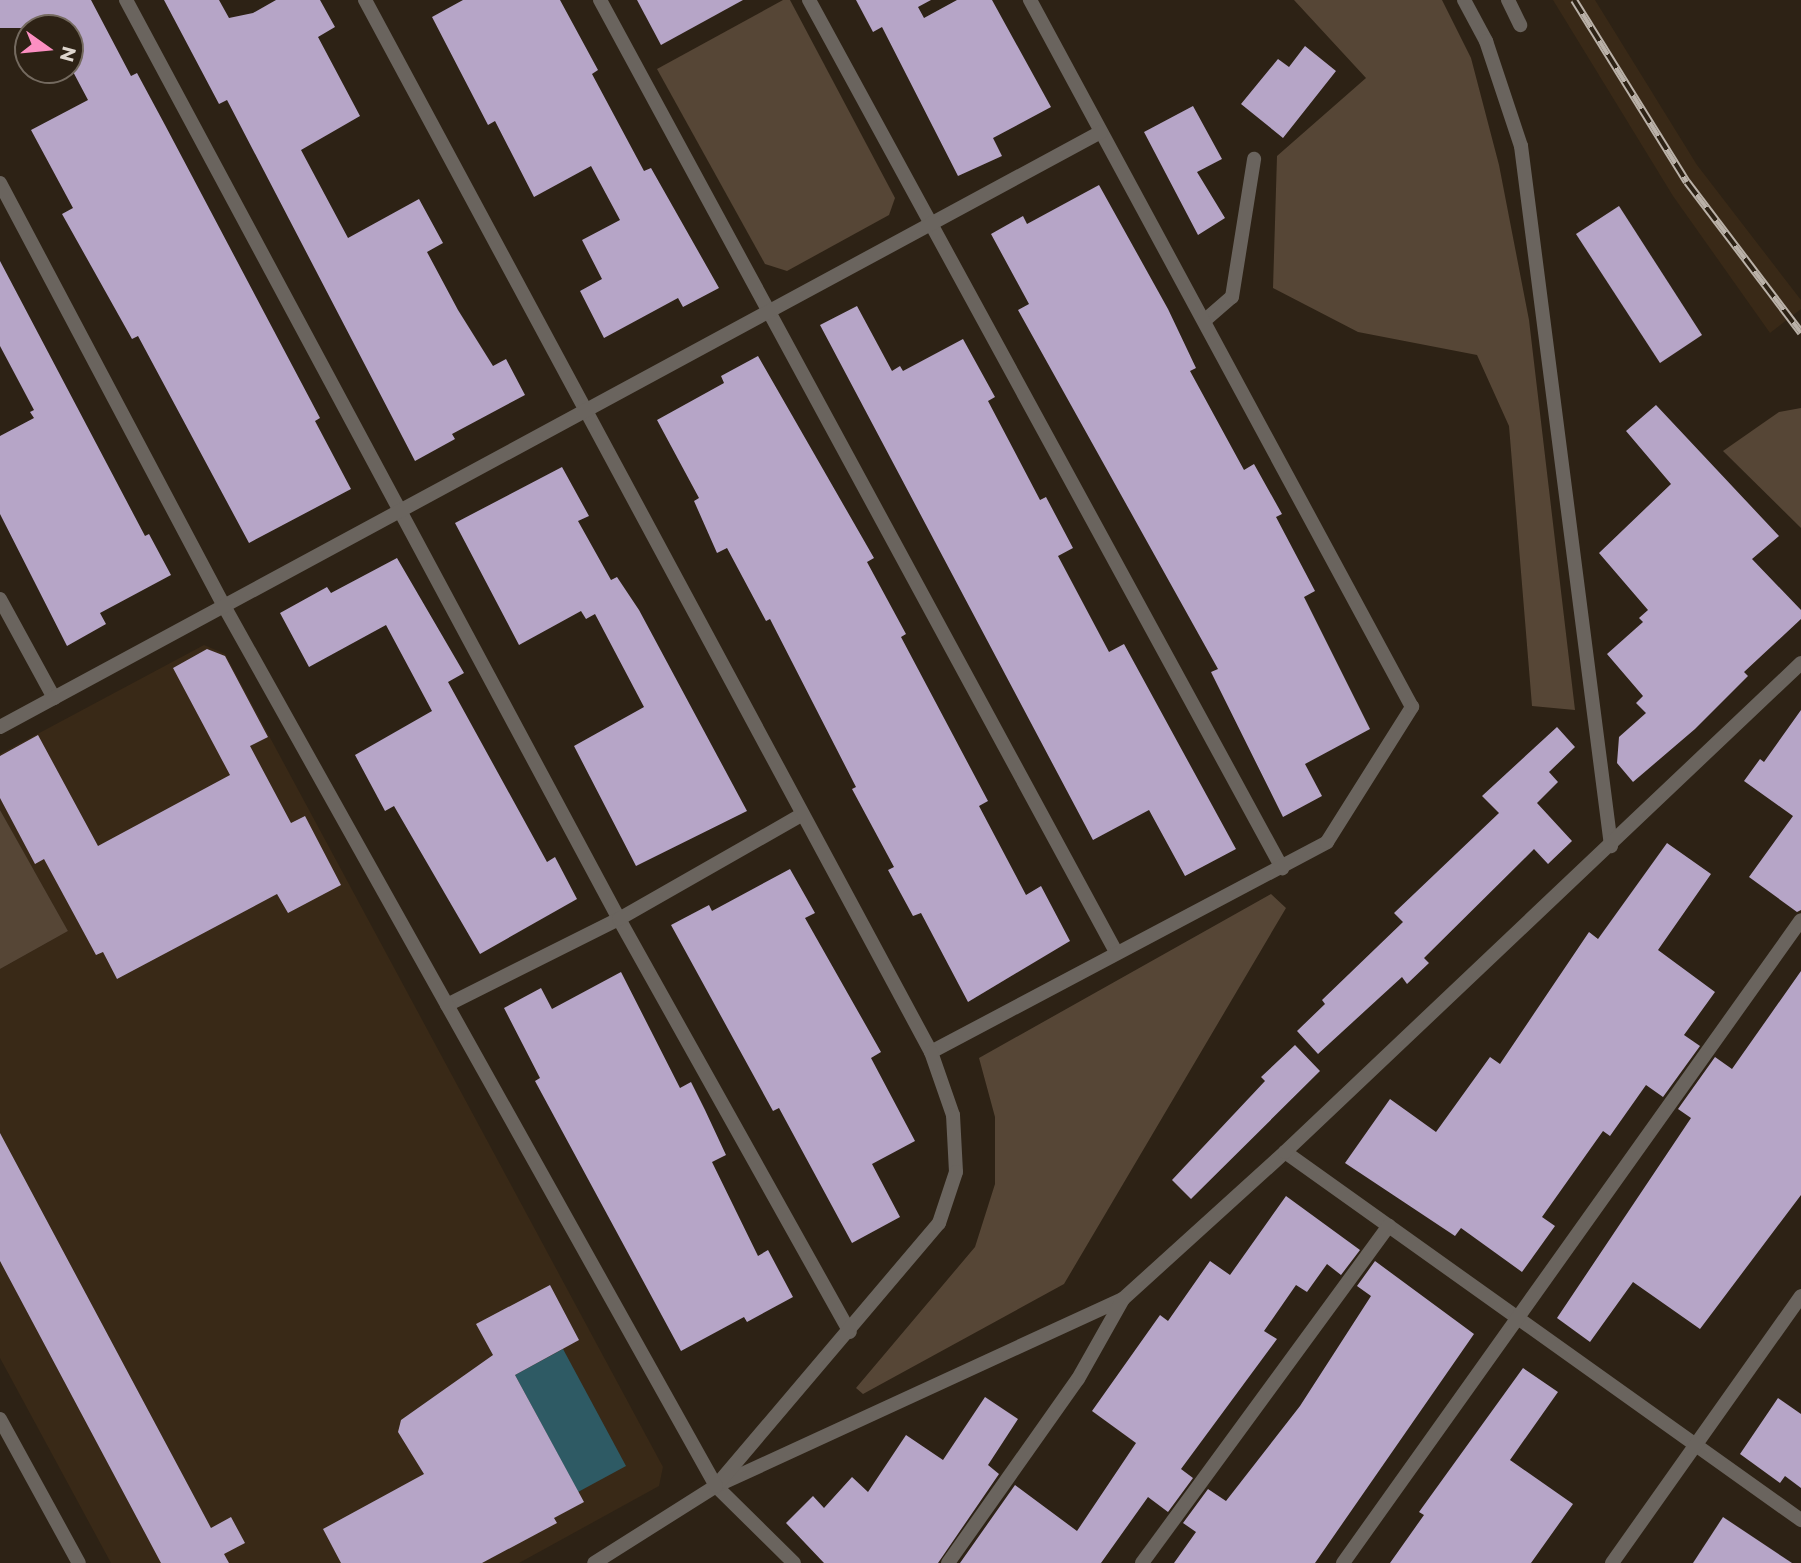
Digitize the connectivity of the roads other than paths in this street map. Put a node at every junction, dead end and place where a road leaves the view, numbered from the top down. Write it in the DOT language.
graph roads {
  1 [pos="126,0"];
  2 [pos="365,0"];
  3 [pos="600,0"];
  4 [pos="809,0"];
  5 [pos="1030,0"];
  6 [pos="1464,0"];
  7 [pos="1508,0"];
  8 [pos="1520,25"];
  9 [pos="1101,132"];
  10 [pos="1254,159"];
  11 [pos="0,183"];
  12 [pos="931,224"];
  13 [pos="769,311"];
  14 [pos="1204,321"];
  15 [pos="588,410"];
  16 [pos="402,510"];
  17 [pos="0,599"];
  18 [pos="224,606"];
  19 [pos="1801,663"];
  20 [pos="54,698"];
  21 [pos="0,727"];
  22 [pos="801,816"];
  23 [pos="1611,846"];
  24 [pos="1282,868"];
  25 [pos="619,919"];
  26 [pos="1801,920"];
  27 [pos="1116,952"];
  28 [pos="447,1005"];
  29 [pos="930,1052"];
  30 [pos="1285,1152"];
  31 [pos="1389,1226"];
  32 [pos="1801,1296"];
  33 [pos="1124,1299"];
  34 [pos="1517,1318"];
  35 [pos="850,1332"];
  36 [pos="0,1419"];
  37 [pos="1695,1444"];
  38 [pos="716,1486"];
  39 [pos="1801,1520"];
  40 [pos="79,1563"];
  41 [pos="594,1563"];
  42 [pos="794,1563"];
  43 [pos="948,1563"];
  44 [pos="1142,1563"];
  45 [pos="1343,1563"];
  46 [pos="1612,1563"];
  1 -- 16 [label="street"];
  2 -- 15 [label="street"];
  3 -- 13 [label="street"];
  4 -- 12 [label="street"];
  5 -- 9 [label="street"];
  6 -- 23 [label="street"];
  7 -- 8 [label="street"];
  9 -- 12 [label="street"];
  9 -- 14 [label="street"];
  10 -- 14 [label="street"];
  11 -- 18 [label="street"];
  12 -- 13 [label="street"];
  12 -- 24 [label="street"];
  13 -- 15 [label="street"];
  13 -- 27 [label="street"];
  14 -- 24 [label="street"];
  15 -- 16 [label="street"];
  15 -- 22 [label="street"];
  16 -- 18 [label="street"];
  16 -- 25 [label="street"];
  17 -- 20 [label="street"];
  18 -- 20 [label="street"];
  18 -- 28 [label="street"];
  19 -- 23 [label="street"];
  20 -- 21 [label="street"];
  22 -- 25 [label="street"];
  22 -- 29 [label="street"];
  23 -- 30 [label="street"];
  24 -- 27 [label="street"];
  25 -- 28 [label="street"];
  25 -- 35 [label="street"];
  26 -- 34 [label="street"];
  27 -- 29 [label="street"];
  28 -- 38 [label="street"];
  29 -- 35 [label="street"];
  30 -- 31 [label="street"];
  30 -- 33 [label="street"];
  31 -- 34 [label="street"];
  31 -- 44 [label="street"];
  32 -- 37 [label="street"];
  33 -- 38 [label="street"];
  33 -- 43 [label="street"];
  34 -- 37 [label="street"];
  34 -- 45 [label="street"];
  35 -- 38 [label="street"];
  36 -- 40 [label="street"];
  37 -- 39 [label="street"];
  37 -- 46 [label="street"];
  38 -- 41 [label="street"];
  38 -- 42 [label="street"];
}
